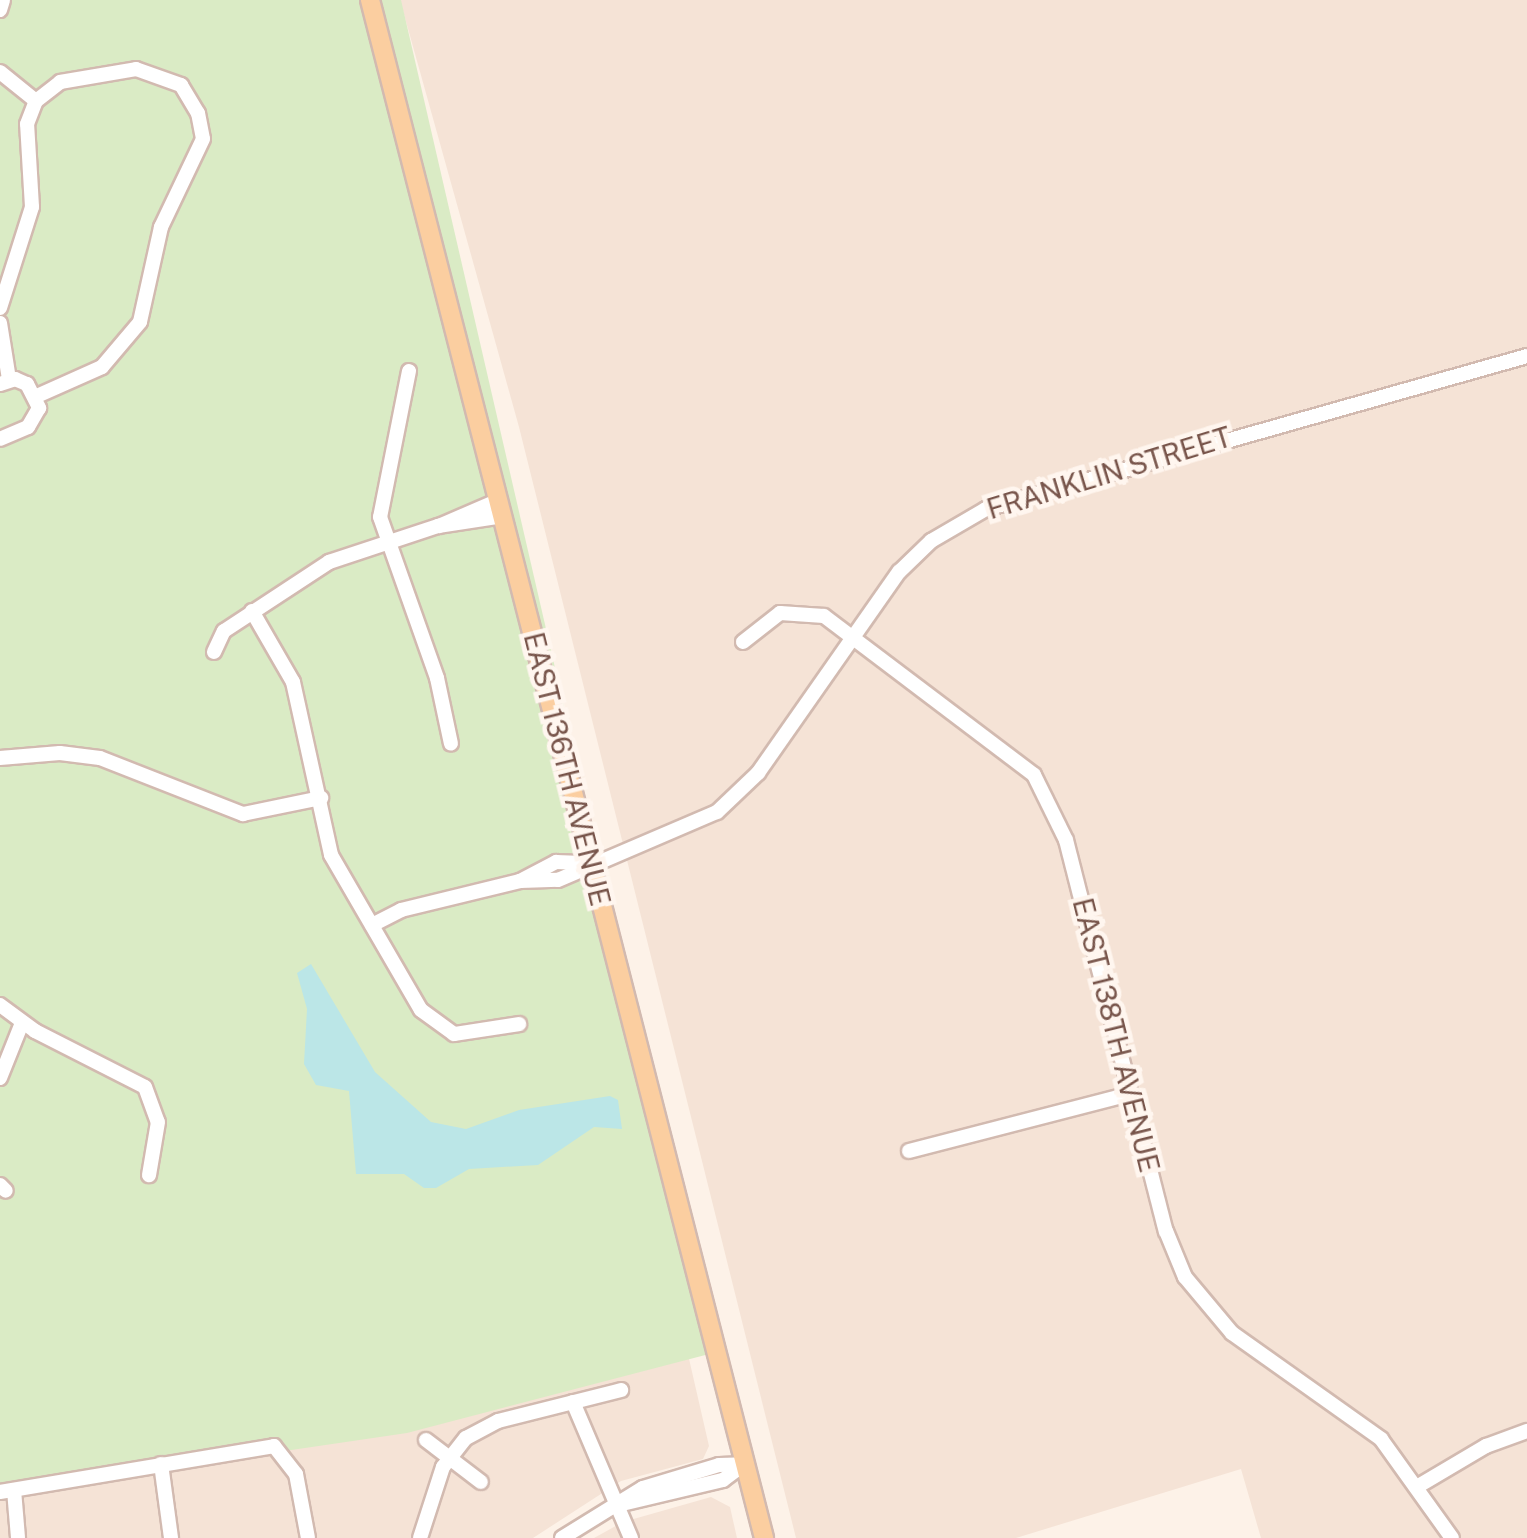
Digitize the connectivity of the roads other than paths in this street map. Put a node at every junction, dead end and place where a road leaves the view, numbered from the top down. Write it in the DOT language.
graph roads {
  1 [pos="3,0"];
  2 [pos="370,0"];
  3 [pos="0,10"];
  4 [pos="0,72"];
  5 [pos="36,101"];
  6 [pos="0,308"];
  7 [pos="0,323"];
  8 [pos="1527,356"];
  9 [pos="409,370"];
  10 [pos="5,382"];
  11 [pos="37,396"];
  12 [pos="0,438"];
  13 [pos="501,508"];
  14 [pos="386,540"];
  15 [pos="252,611"];
  16 [pos="854,635"];
  17 [pos="744,642"];
  18 [pos="214,652"];
  19 [pos="451,744"];
  20 [pos="0,758"];
  21 [pos="321,798"];
  22 [pos="592,863"];
  23 [pos="372,926"];
  24 [pos="0,1006"];
  25 [pos="22,1023"];
  26 [pos="519,1024"];
  27 [pos="0,1078"];
  28 [pos="1130,1094"];
  29 [pos="909,1151"];
  30 [pos="149,1175"];
  31 [pos="621,1390"];
  32 [pos="573,1402"];
  33 [pos="1527,1432"];
  34 [pos="426,1440"];
  35 [pos="448,1457"];
  36 [pos="161,1464"];
  37 [pos="744,1464"];
  38 [pos="482,1482"];
  39 [pos="1420,1485"];
  40 [pos="7,1491"];
  41 [pos="616,1506"];
  42 [pos="18,1538"];
  43 [pos="171,1538"];
  44 [pos="308,1538"];
  45 [pos="420,1538"];
  46 [pos="562,1538"];
  47 [pos="631,1538"];
  48 [pos="764,1538"];
  49 [pos="1452,1538"];
  1 -- 3 [label="street"];
  2 -- 13 [label="main road, EAST 136TH AVENUE"];
  4 -- 5 [label="street"];
  5 -- 6 [label="street"];
  5 -- 11 [label="street"];
  7 -- 10 [label="street"];
  8 -- 16 [label="street, FRANKLIN STREET"];
  9 -- 14 [label="street"];
  10 -- 11 [label="street"];
  11 -- 12 [label="street"];
  13 -- 14 [label="street"];
  13 -- 22 [label="main road, EAST 136TH AVENUE"];
  14 -- 15 [label="street"];
  14 -- 19 [label="street"];
  15 -- 18 [label="street"];
  15 -- 21 [label="street"];
  16 -- 17 [label="street, EAST 138TH AVENUE"];
  16 -- 22 [label="street, FRANKLIN STREET"];
  16 -- 28 [label="street, EAST 138TH AVENUE"];
  20 -- 21 [label="street"];
  21 -- 23 [label="street"];
  22 -- 23 [label="street, FRANKLIN STREET"];
  22 -- 37 [label="main road, EAST 136TH AVENUE"];
  23 -- 26 [label="street"];
  24 -- 25 [label="street"];
  25 -- 27 [label="street"];
  25 -- 30 [label="street"];
  28 -- 29 [label="street"];
  28 -- 39 [label="street, EAST 138TH AVENUE"];
  31 -- 32 [label="street"];
  32 -- 35 [label="street"];
  32 -- 41 [label="street"];
  33 -- 39 [label="street"];
  34 -- 35 [label="street"];
  35 -- 38 [label="street"];
  35 -- 45 [label="street"];
  36 -- 40 [label="street"];
  36 -- 43 [label="street"];
  36 -- 44 [label="street"];
  37 -- 41 [label="street"];
  37 -- 48 [label="main road, EAST 136TH AVENUE"];
  39 -- 49 [label="street, EAST 138TH AVENUE"];
  40 -- 42 [label="street"];
  41 -- 46 [label="street"];
  41 -- 47 [label="street"];
}
